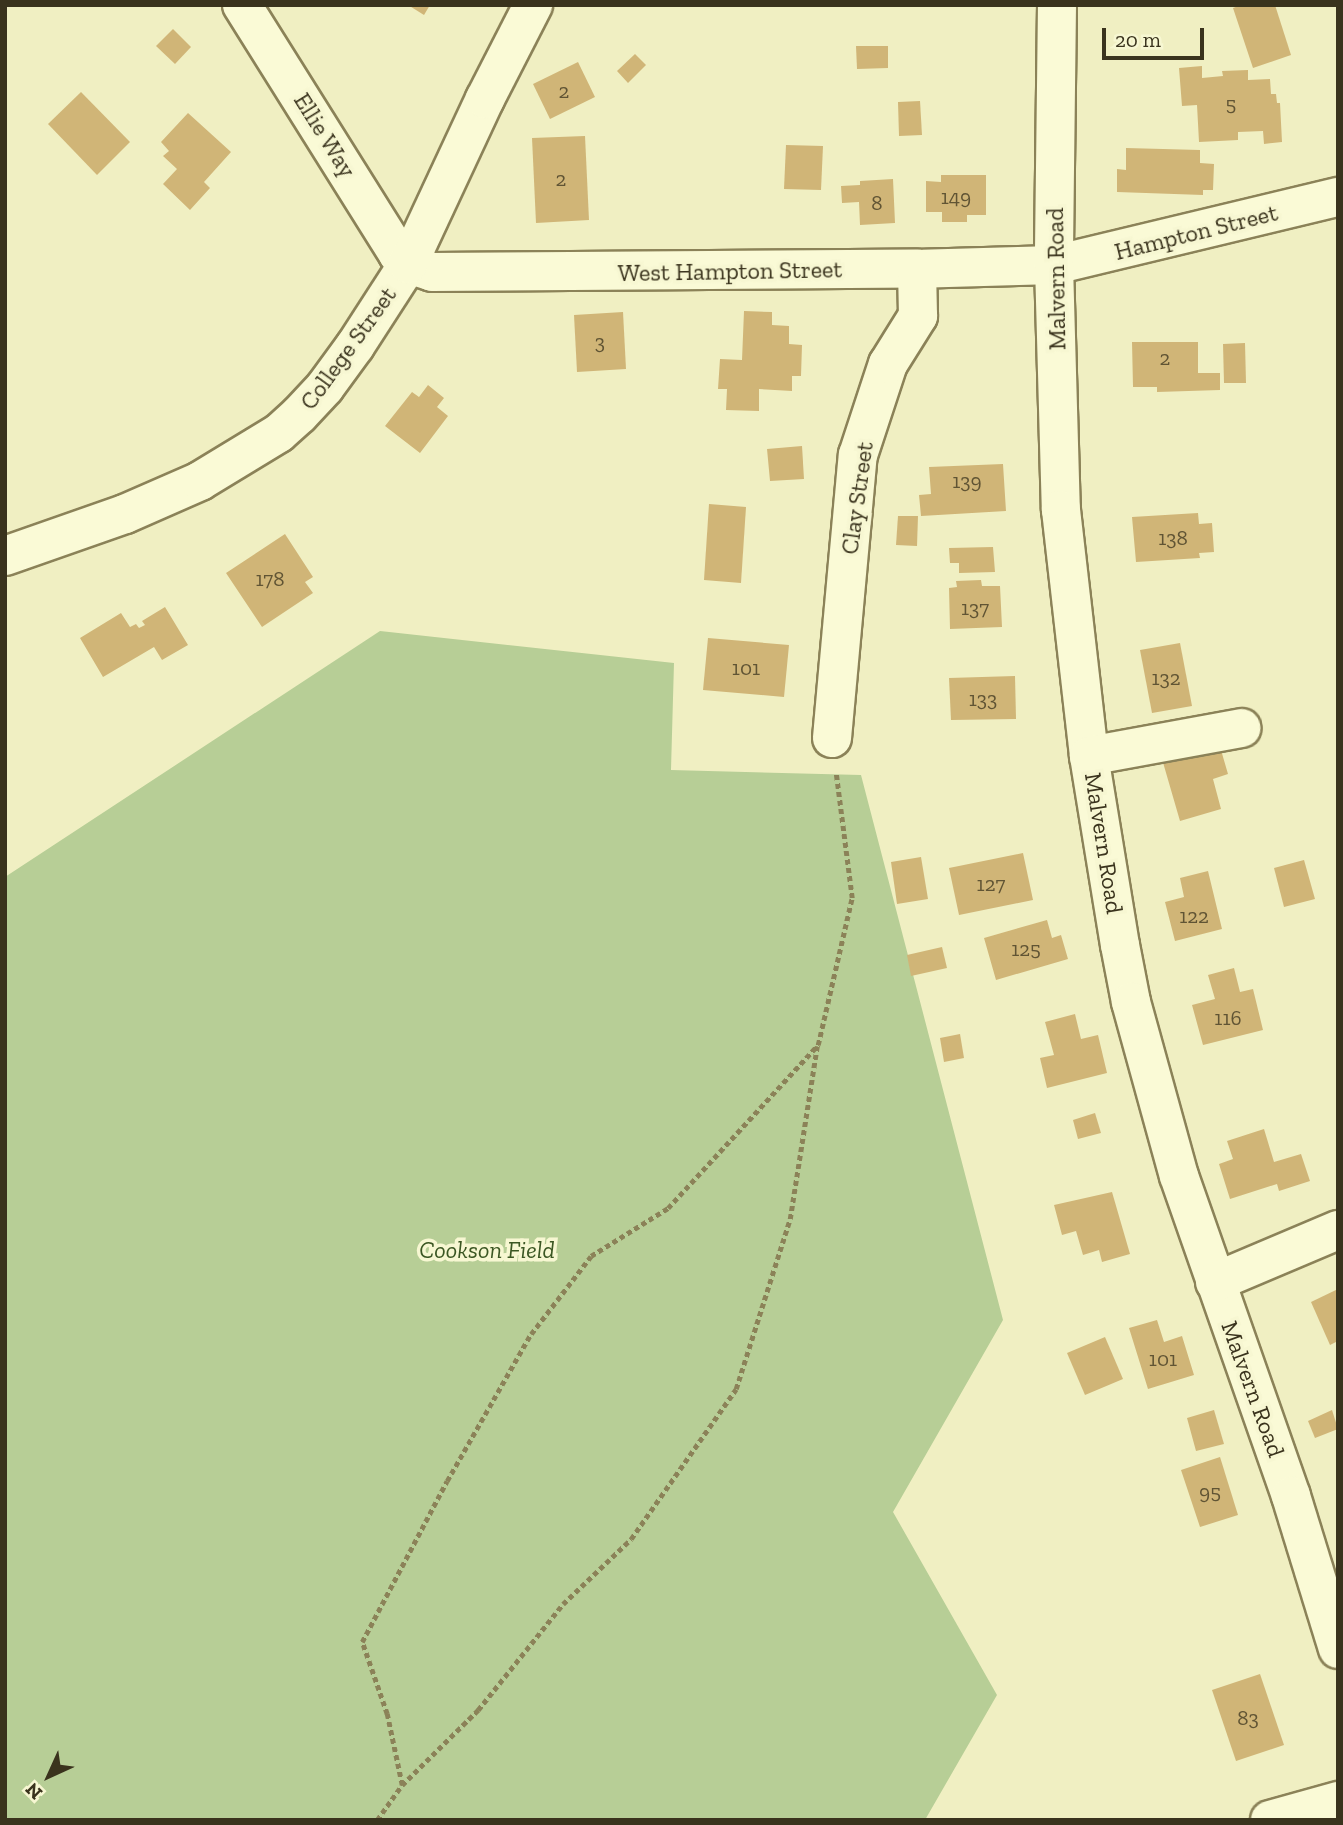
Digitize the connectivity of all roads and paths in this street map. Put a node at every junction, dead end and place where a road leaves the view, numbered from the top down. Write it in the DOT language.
graph roads {
  1 [pos="242,5"];
  2 [pos="533,5"];
  3 [pos="1057,5"];
  4 [pos="1338,197"];
  5 [pos="408,264"];
  6 [pos="1054,265"];
  7 [pos="917,269"];
  8 [pos="5,556"];
  9 [pos="1241,729"];
  10 [pos="832,738"];
  11 [pos="1089,756"];
  12 [pos="818,1045"];
  13 [pos="1338,1230"];
  14 [pos="1215,1282"];
  15 [pos="1338,1649"];
  16 [pos="402,1785"];
  17 [pos="1338,1801"];
  18 [pos="379,1818"];
  19 [pos="1270,1820"];
  1 -- 5 [label="street, Ellie Way"];
  2 -- 5 [label="street, College Street"];
  3 -- 6 [label="street, Malvern Road"];
  4 -- 6 [label="street, Hampton Street"];
  5 -- 7 [label="street, West Hampton Street"];
  5 -- 8 [label="street, College Street"];
  6 -- 7 [label="street, West Hampton Street"];
  6 -- 11 [label="street, Malvern Road"];
  7 -- 10 [label="street, Clay Street"];
  9 -- 11 [label="street"];
  10 -- 12 [label="path"];
  11 -- 14 [label="street, Malvern Road"];
  12 -- 16 [label="path"];
  12 -- 16 [label="path"];
  13 -- 14 [label="street"];
  14 -- 15 [label="street, Malvern Road"];
  16 -- 18 [label="path"];
  17 -- 19 [label="street"];
}
